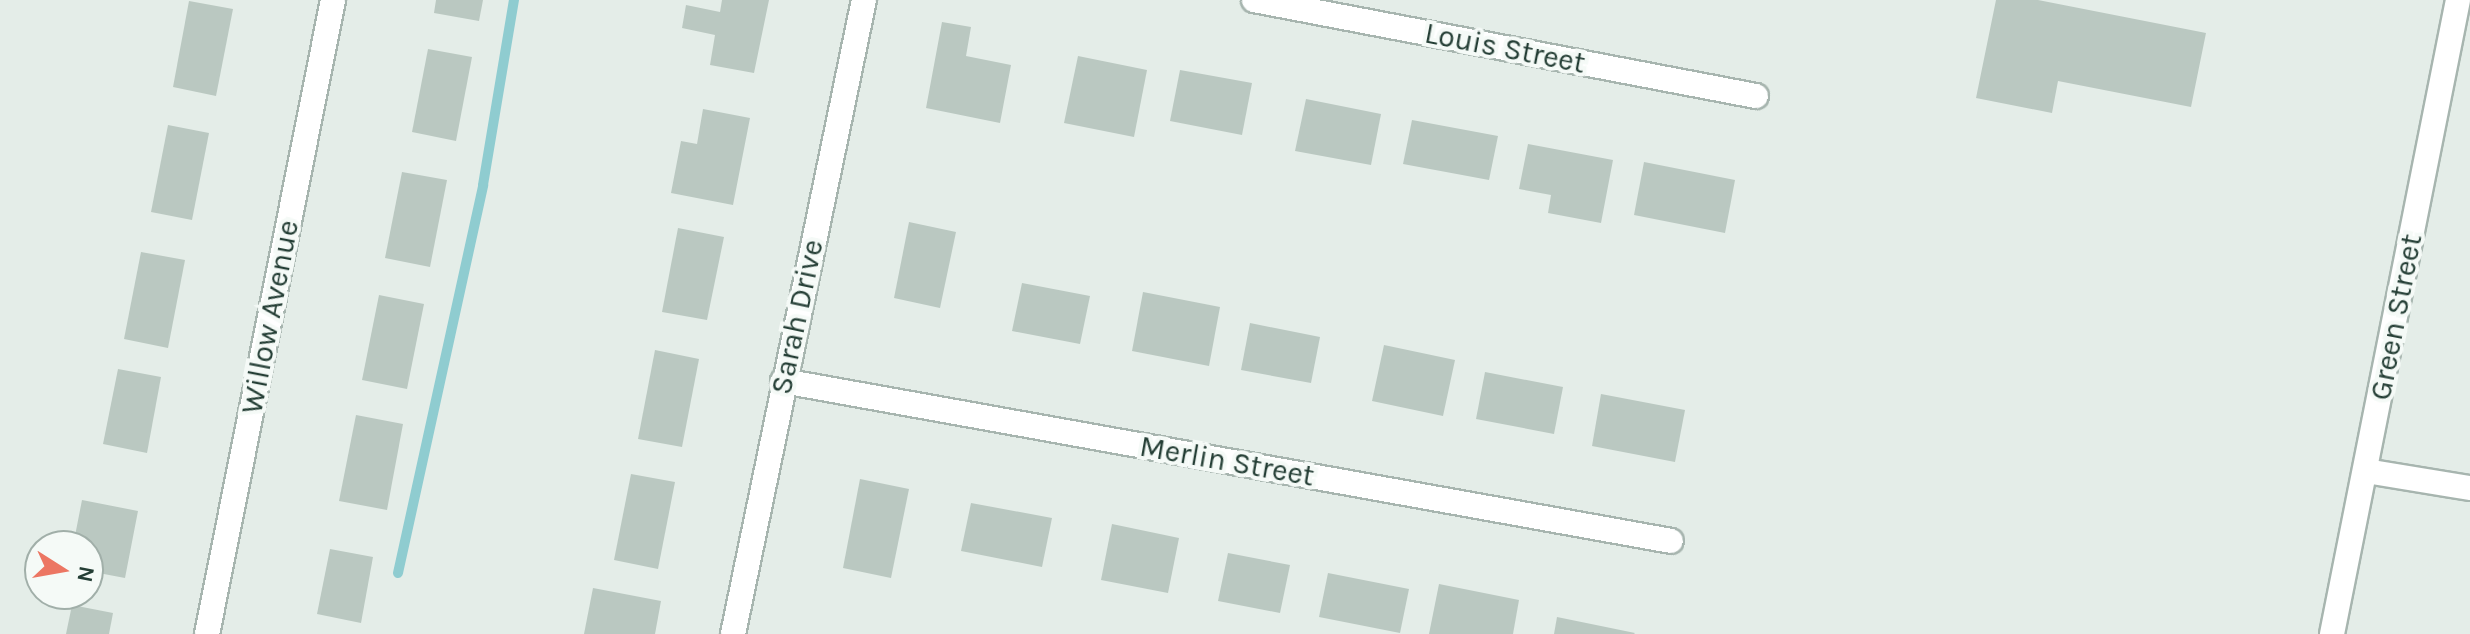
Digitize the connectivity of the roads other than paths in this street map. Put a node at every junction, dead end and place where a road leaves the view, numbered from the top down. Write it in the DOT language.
graph roads {
  1 [pos="333,0"];
  2 [pos="864,0"];
  3 [pos="1254,0"];
  4 [pos="2458,0"];
  5 [pos="1756,96"];
  6 [pos="783,381"];
  7 [pos="2366,471"];
  8 [pos="2470,488"];
  9 [pos="1671,541"];
  10 [pos="207,634"];
  11 [pos="733,634"];
  12 [pos="2332,634"];
  1 -- 10 [label="street, Willow Avenue"];
  2 -- 6 [label="street, Sarah Drive"];
  3 -- 5 [label="street, Louis Street"];
  4 -- 7 [label="street, Green Street"];
  6 -- 9 [label="street, Merlin Street"];
  6 -- 11 [label="street, Sarah Drive"];
  7 -- 8 [label="street"];
  7 -- 12 [label="street, Green Street"];
}
